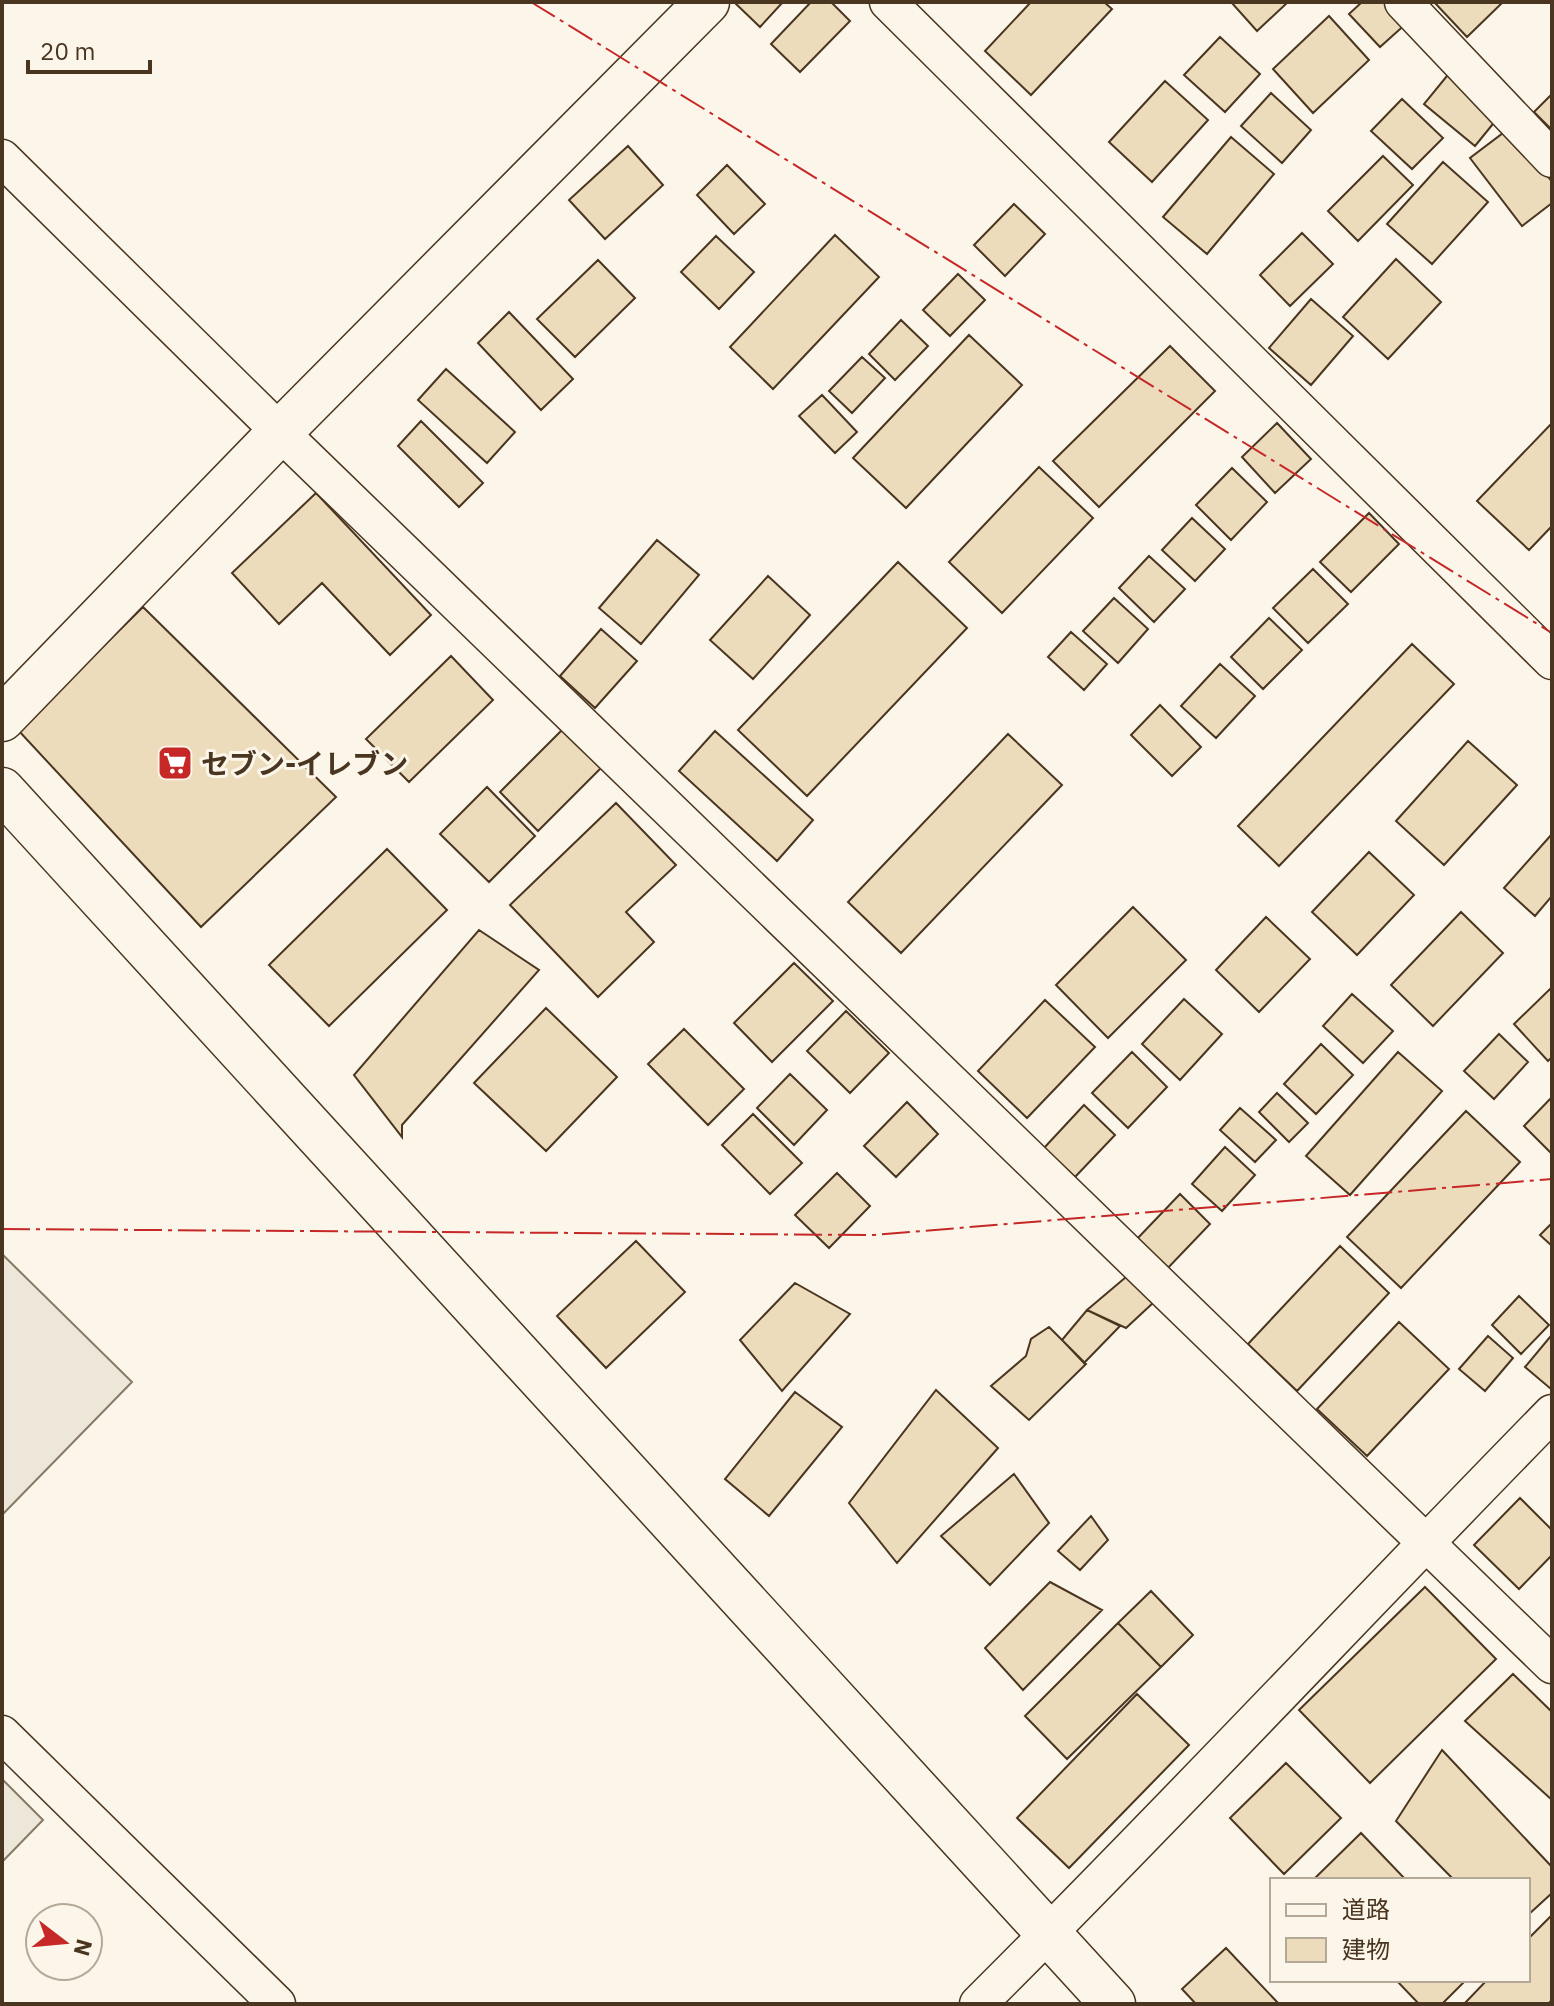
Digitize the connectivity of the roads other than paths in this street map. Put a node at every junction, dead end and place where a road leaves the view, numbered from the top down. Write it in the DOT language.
graph roads {
  1 [pos="707,2"];
  2 [pos="888,2"];
  3 [pos="1403,2"];
  4 [pos="2,158"];
  5 [pos="1552,159"];
  6 [pos="280,432"];
  7 [pos="1552,661"];
  8 [pos="2,719"];
  9 [pos="2,790"];
  10 [pos="1552,1413"];
  11 [pos="1425,1542"];
  12 [pos="1552,1665"];
  13 [pos="2,1734"];
  14 [pos="1049,1934"];
  15 [pos="277,2004"];
  16 [pos="978,2004"];
  17 [pos="1113,2004"];
  1 -- 6 [label="street"];
  2 -- 7 [label="street"];
  3 -- 5 [label="street"];
  4 -- 6 [label="street"];
  6 -- 8 [label="street"];
  6 -- 11 [label="street"];
  9 -- 14 [label="street"];
  10 -- 11 [label="street"];
  11 -- 12 [label="street"];
  11 -- 14 [label="street"];
  13 -- 15 [label="street"];
  14 -- 16 [label="street"];
  14 -- 17 [label="street"];
}
